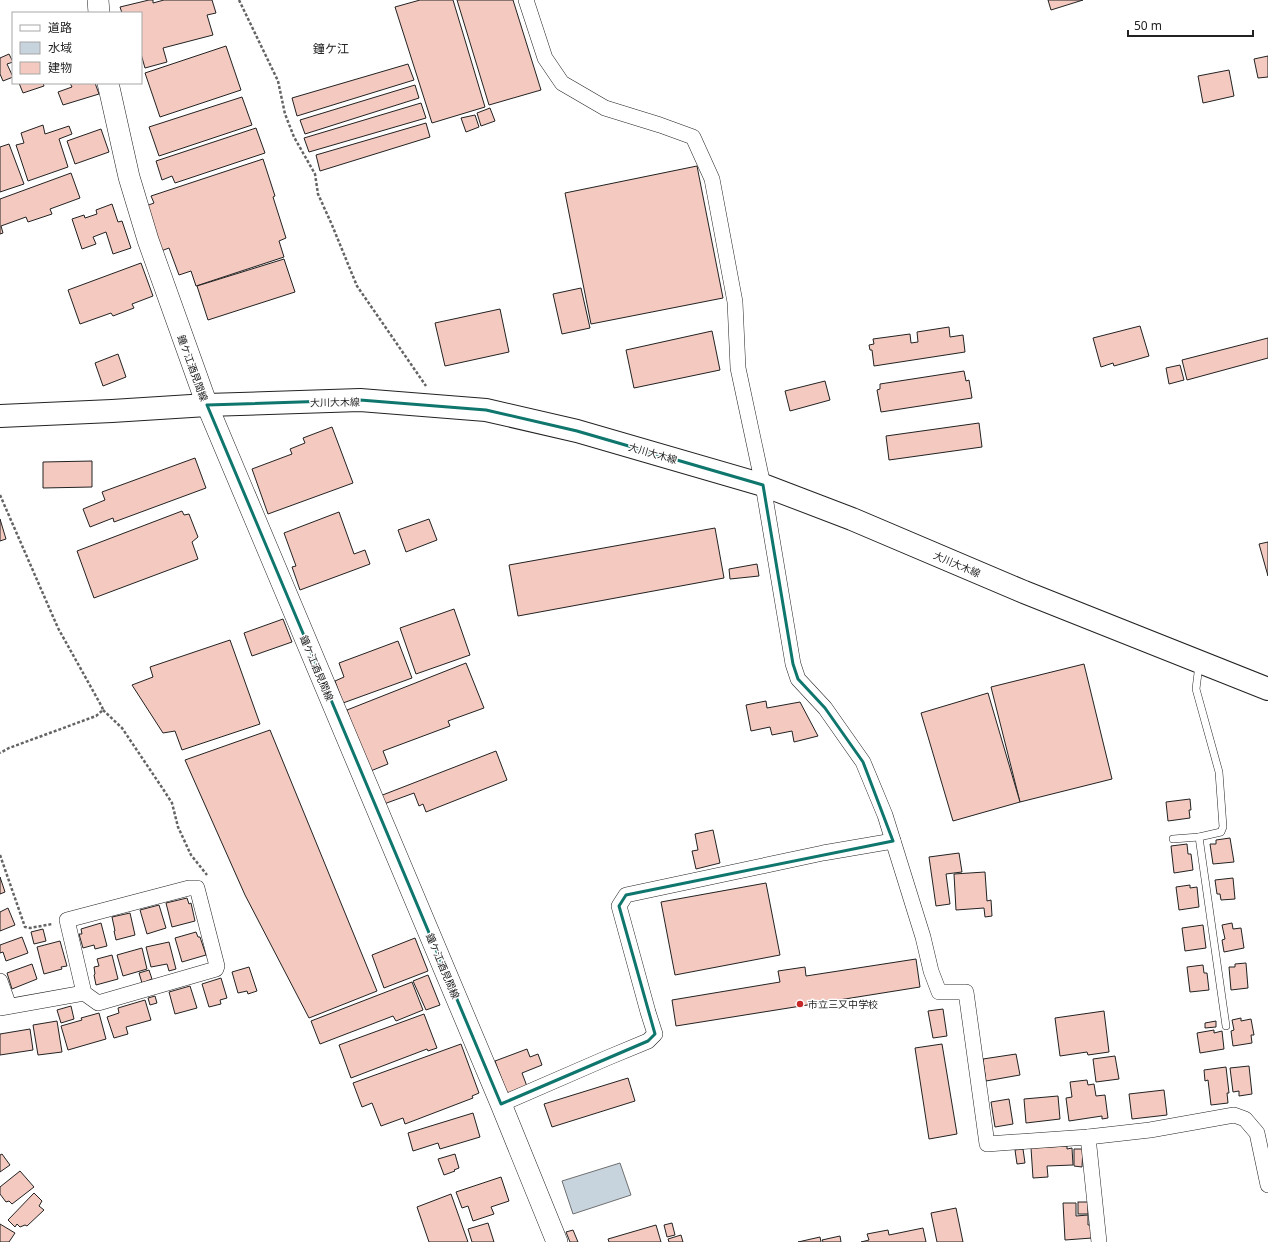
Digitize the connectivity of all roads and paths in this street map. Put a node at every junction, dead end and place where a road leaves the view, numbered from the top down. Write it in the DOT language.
graph roads {
  1 [pos="98,0"];
  2 [pos="239,0"];
  3 [pos="526,0"];
  4 [pos="100,12"];
  5 [pos="108,84"];
  6 [pos="207,405"];
  7 [pos="438,407"];
  8 [pos="0,416"];
  9 [pos="763,485"];
  10 [pos="0,495"];
  11 [pos="1200,662"];
  12 [pos="1268,689"];
  13 [pos="103,710"];
  14 [pos="0,753"];
  15 [pos="1199,837"];
  16 [pos="1173,839"];
  17 [pos="893,841"];
  18 [pos="0,855"];
  19 [pos="197,888"];
  20 [pos="67,920"];
  21 [pos="0,981"];
  22 [pos="84,993"];
  23 [pos="5,1007"];
  24 [pos="1226,1026"];
  25 [pos="501,1104"];
  26 [pos="1088,1137"];
  27 [pos="1268,1185"];
  28 [pos="557,1242"];
  29 [pos="1099,1242"];
  1 -- 4 [label="main road"];
  2 -- 7 [label="path"];
  3 -- 9 [label="street"];
  5 -- 6 [label="main road, 鐘ケ江酒見間線"];
  6 -- 7 [label="main road, 大川大木線"];
  6 -- 8 [label="main road, 大川大木線"];
  6 -- 25 [label="main road, 鐘ケ江酒見間線"];
  7 -- 9 [label="main road, 大川大木線"];
  9 -- 11 [label="main road, 大川大木線"];
  9 -- 17 [label="street"];
  10 -- 13 [label="path"];
  11 -- 12 [label="main road, 大川大木線"];
  11 -- 15 [label="lane"];
  13 -- 14 [label="path"];
  13 -- 19 [label="path"];
  15 -- 16 [label="lane"];
  15 -- 24 [label="lane"];
  17 -- 25 [label="street"];
  17 -- 26 [label="street"];
  18 -- 20 [label="path"];
  19 -- 20 [label="street"];
  19 -- 22 [label="street"];
  20 -- 22 [label="street"];
  21 -- 23 [label="street"];
  22 -- 23 [label="street"];
  25 -- 28 [label="main road, 鐘ケ江酒見間線"];
  26 -- 27 [label="street"];
  26 -- 29 [label="street"];
}
